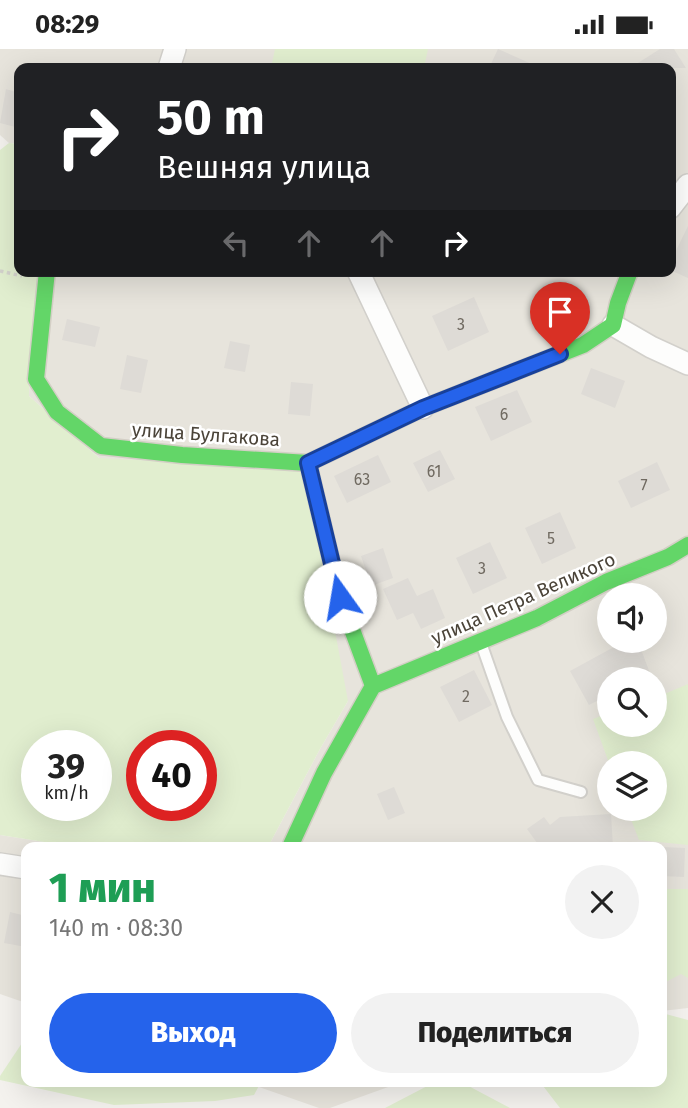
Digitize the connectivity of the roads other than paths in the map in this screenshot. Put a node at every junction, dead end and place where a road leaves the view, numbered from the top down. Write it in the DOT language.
graph roads {
  1 [pos="688,185"];
  2 [pos="676,200"];
  3 [pos="46,277"];
  4 [pos="361,277"];
  5 [pos="628,277"];
  6 [pos="613,325"];
  7 [pos="688,364"];
  8 [pos="423,408"];
  9 [pos="308,463"];
  10 [pos="688,545"];
  11 [pos="481,641"];
  12 [pos="373,686"];
  13 [pos="581,792"];
  14 [pos="292,842"];
  15 [pos="0,864"];
  16 [pos="21,867"];
  1 -- 2 [label="street"];
  3 -- 9 [label="street, улица Булгакова"];
  4 -- 8 [label="street"];
  5 -- 6 [label="street"];
  6 -- 7 [label="street"];
  6 -- 8 [label="street"];
  8 -- 9 [label="street"];
  9 -- 12 [label="street"];
  10 -- 11 [label="street, улица Петра Великого"];
  11 -- 12 [label="street, улица Петра Великого"];
  11 -- 13 [label="lane"];
  12 -- 14 [label="street"];
  15 -- 16 [label="street"];
}
